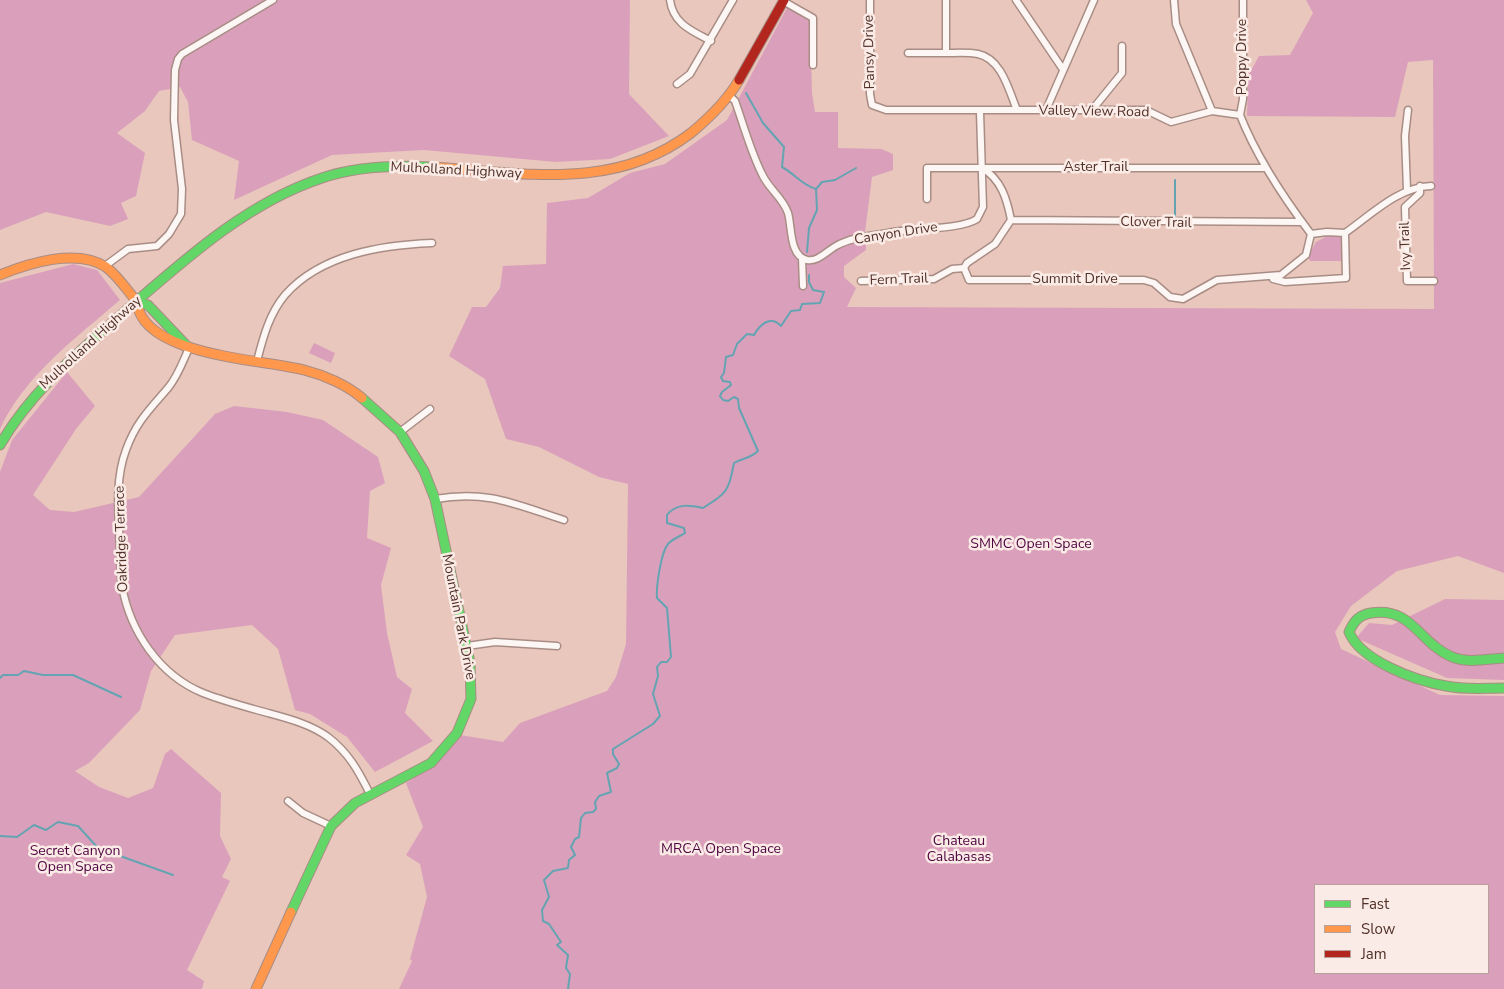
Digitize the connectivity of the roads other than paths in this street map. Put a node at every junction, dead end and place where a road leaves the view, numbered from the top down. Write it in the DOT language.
graph roads {
  1 [pos="273,0"];
  2 [pos="670,0"];
  3 [pos="734,0"];
  4 [pos="870,0"];
  5 [pos="946,0"];
  6 [pos="1016,0"];
  7 [pos="1094,0"];
  8 [pos="1174,0"];
  9 [pos="1243,0"];
  10 [pos="784,1"];
  11 [pos="711,41"];
  12 [pos="1122,46"];
  13 [pos="908,53"];
  14 [pos="946,53"];
  15 [pos="813,65"];
  16 [pos="1062,68"];
  17 [pos="677,84"];
  18 [pos="729,95"];
  19 [pos="872,105"];
  20 [pos="1017,110"];
  21 [pos="1046,110"];
  22 [pos="1092,110"];
  23 [pos="1408,110"];
  24 [pos="1212,111"];
  25 [pos="980,112"];
  26 [pos="1240,115"];
  27 [pos="982,168"];
  28 [pos="1266,168"];
  29 [pos="1420,186"];
  30 [pos="1431,186"];
  31 [pos="1407,190"];
  32 [pos="927,199"];
  33 [pos="1011,220"];
  34 [pos="1302,222"];
  35 [pos="1311,234"];
  36 [pos="1345,234"];
  37 [pos="432,243"];
  38 [pos="802,258"];
  39 [pos="105,266"];
  40 [pos="964,268"];
  41 [pos="0,275"];
  42 [pos="1269,278"];
  43 [pos="861,280"];
  44 [pos="1434,281"];
  45 [pos="803,286"];
  46 [pos="137,302"];
  47 [pos="164,323"];
  48 [pos="153,332"];
  49 [pos="189,348"];
  50 [pos="257,362"];
  51 [pos="430,409"];
  52 [pos="400,432"];
  53 [pos="0,445"];
  54 [pos="435,499"];
  55 [pos="564,520"];
  56 [pos="467,646"];
  57 [pos="557,646"];
  58 [pos="1504,658"];
  59 [pos="1504,688"];
  60 [pos="370,794"];
  61 [pos="288,802"];
  62 [pos="331,826"];
  63 [pos="256,989"];
  1 -- 39 [label="street"];
  2 -- 11 [label="street"];
  3 -- 11 [label="street"];
  4 -- 19 [label="street, Pansy Drive"];
  5 -- 14 [label="street"];
  6 -- 16 [label="street"];
  7 -- 16 [label="street"];
  8 -- 24 [label="street"];
  9 -- 26 [label="street, Poppy Drive"];
  10 -- 15 [label="street"];
  10 -- 18 [label="main road, Mulholland Highway"];
  11 -- 17 [label="street"];
  12 -- 22 [label="street"];
  13 -- 14 [label="street"];
  14 -- 20 [label="street"];
  16 -- 21 [label="street"];
  18 -- 38 [label="street"];
  18 -- 46 [label="main road, Mulholland Highway"];
  19 -- 25 [label="street, Valley View Road"];
  20 -- 21 [label="street, Valley View Road"];
  20 -- 25 [label="street, Valley View Road"];
  21 -- 22 [label="street, Valley View Road"];
  22 -- 24 [label="street, Valley View Road"];
  23 -- 31 [label="street"];
  24 -- 26 [label="street, Valley View Road"];
  25 -- 27 [label="street, Canyon Drive"];
  26 -- 28 [label="street"];
  27 -- 28 [label="street, Aster Trail"];
  27 -- 32 [label="street, Aster Trail"];
  27 -- 33 [label="street"];
  27 -- 38 [label="street, Canyon Drive"];
  28 -- 34 [label="street"];
  29 -- 30 [label="street"];
  29 -- 31 [label="street"];
  29 -- 44 [label="street, Ivy Trail"];
  31 -- 36 [label="street"];
  33 -- 34 [label="street, Clover Trail"];
  33 -- 40 [label="street"];
  34 -- 35 [label="street"];
  35 -- 36 [label="street"];
  35 -- 42 [label="street, Summit Drive"];
  36 -- 42 [label="street"];
  37 -- 50 [label="street"];
  38 -- 45 [label="street"];
  39 -- 41 [label="main road"];
  39 -- 46 [label="main road"];
  40 -- 42 [label="street, Summit Drive"];
  40 -- 43 [label="street, Fern Trail"];
  46 -- 47 [label="main road"];
  46 -- 48 [label="main road, Mountain Park Drive"];
  46 -- 53 [label="main road, Mulholland Highway"];
  47 -- 48 [label="street"];
  47 -- 49 [label="main road"];
  48 -- 49 [label="main road, Mountain Park Drive"];
  49 -- 50 [label="main road, Mountain Park Drive"];
  49 -- 60 [label="street, Oakridge Terrace"];
  50 -- 52 [label="main road, Mountain Park Drive"];
  51 -- 52 [label="street"];
  52 -- 54 [label="main road, Mountain Park Drive"];
  54 -- 55 [label="street"];
  54 -- 56 [label="main road, Mountain Park Drive"];
  56 -- 57 [label="street"];
  56 -- 60 [label="main road, Mountain Park Drive"];
  58 -- 59 [label="main road"];
  60 -- 62 [label="main road, Mountain Park Drive"];
  61 -- 62 [label="street"];
  62 -- 63 [label="main road, Mountain Park Drive"];
}
